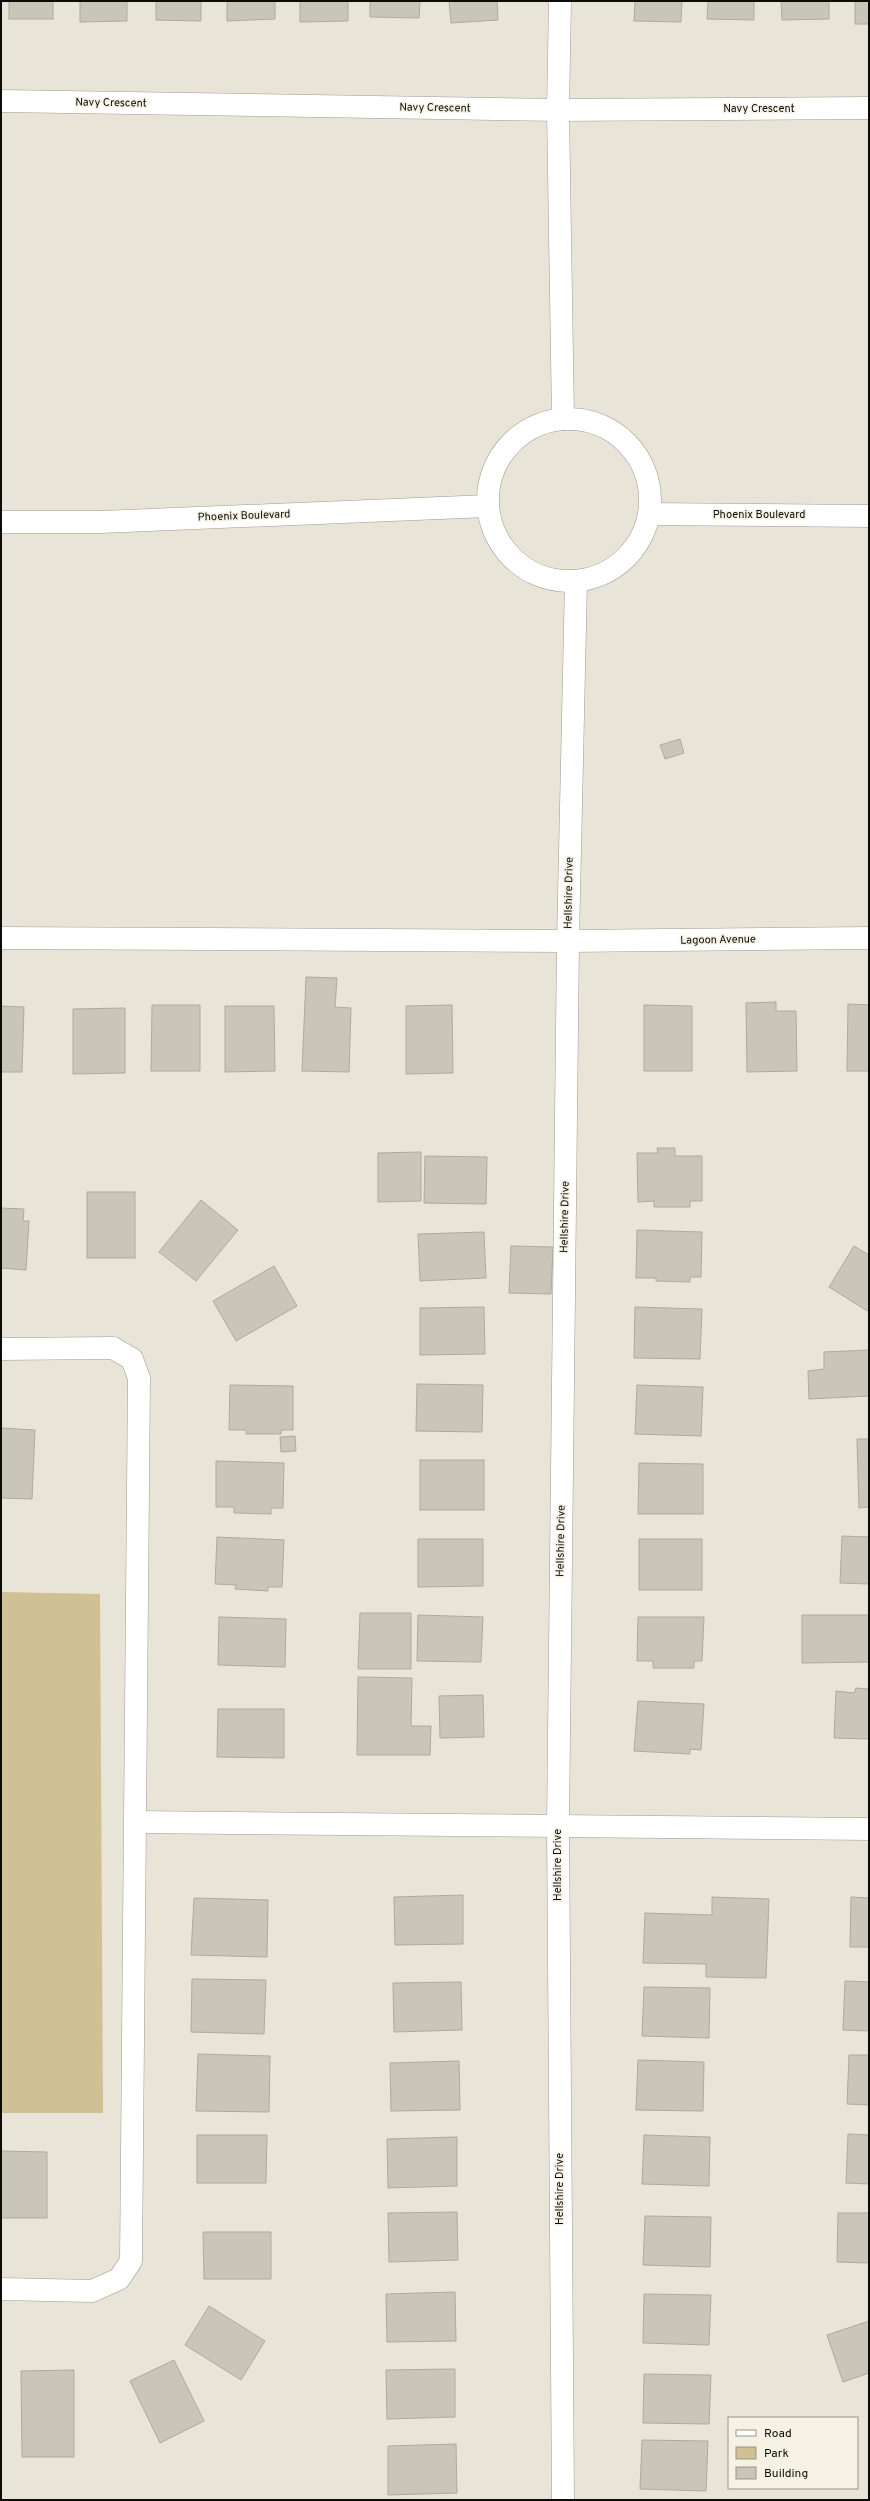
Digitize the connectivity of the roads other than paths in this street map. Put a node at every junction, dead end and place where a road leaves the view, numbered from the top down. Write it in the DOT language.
graph roads {
  1 [pos="560,1"];
  2 [pos="1,102"];
  3 [pos="869,108"];
  4 [pos="558,110"];
  5 [pos="563,419"];
  6 [pos="488,506"];
  7 [pos="650,514"];
  8 [pos="869,516"];
  9 [pos="1,522"];
  10 [pos="576,582"];
  11 [pos="1,938"];
  12 [pos="869,938"];
  13 [pos="568,941"];
  14 [pos="1,1349"];
  15 [pos="136,1822"];
  16 [pos="558,1825"];
  17 [pos="869,1829"];
  18 [pos="1,2290"];
  19 [pos="563,2500"];
  1 -- 4 [label="street"];
  2 -- 4 [label="street, Navy Crescent"];
  3 -- 4 [label="street, Navy Crescent"];
  4 -- 5 [label="street"];
  5 -- 6 [label="street"];
  5 -- 7 [label="street"];
  6 -- 9 [label="street, Phoenix Boulevard"];
  6 -- 10 [label="street"];
  7 -- 8 [label="street, Phoenix Boulevard"];
  7 -- 10 [label="street"];
  10 -- 13 [label="street, Hellshire Drive"];
  11 -- 13 [label="street, Lagoon Avenue"];
  12 -- 13 [label="street, Lagoon Avenue"];
  13 -- 16 [label="street, Hellshire Drive"];
  14 -- 15 [label="street"];
  15 -- 16 [label="street"];
  15 -- 18 [label="street"];
  16 -- 17 [label="street"];
  16 -- 19 [label="street, Hellshire Drive"];
}
